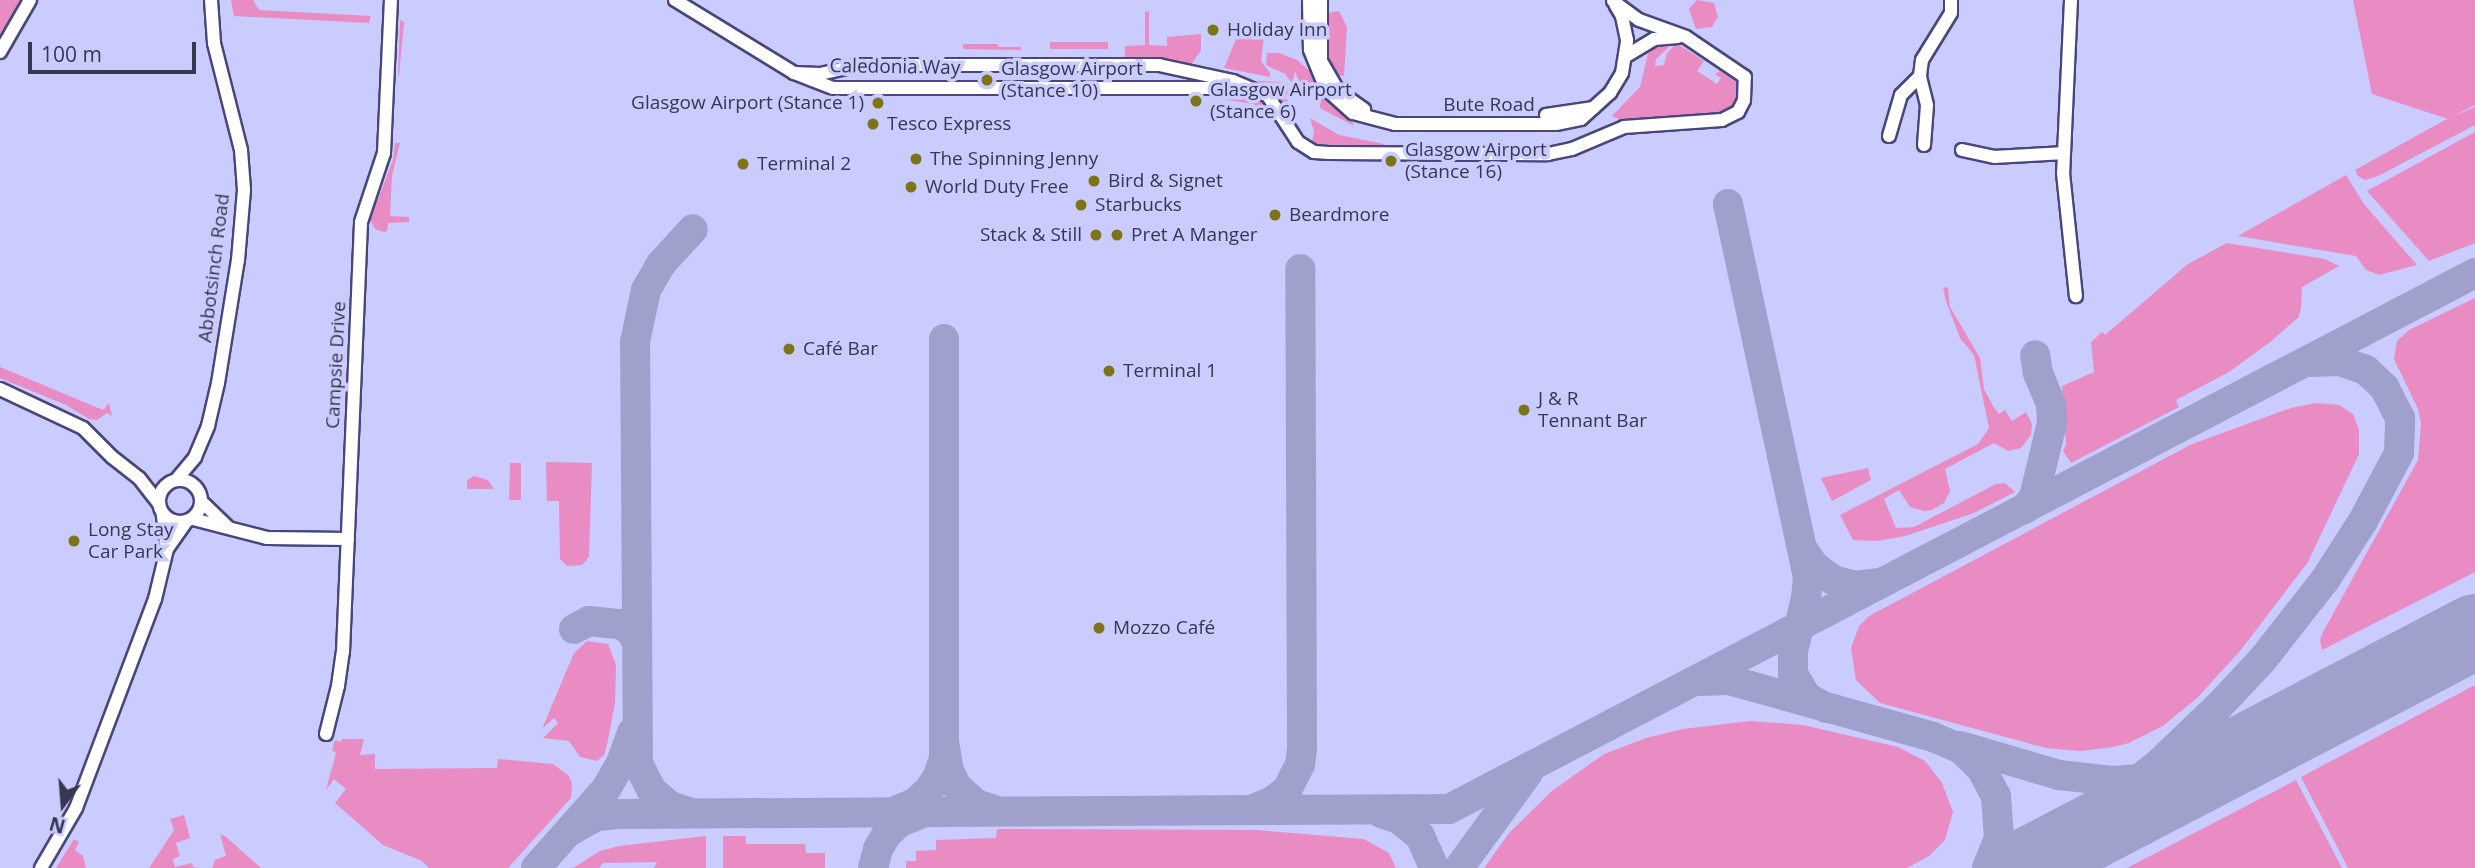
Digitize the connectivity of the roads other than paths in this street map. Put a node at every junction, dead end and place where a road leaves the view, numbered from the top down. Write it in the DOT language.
graph roads {
  1 [pos="30,0"];
  2 [pos="211,0"];
  3 [pos="391,0"];
  4 [pos="675,0"];
  5 [pos="1309,0"];
  6 [pos="1321,0"];
  7 [pos="1951,0"];
  8 [pos="2071,0"];
  9 [pos="1612,1"];
  10 [pos="1686,37"];
  11 [pos="0,52"];
  12 [pos="1626,57"];
  13 [pos="794,73"];
  14 [pos="1920,76"];
  15 [pos="1259,92"];
  16 [pos="1380,119"];
  17 [pos="1888,136"];
  18 [pos="1924,145"];
  19 [pos="1962,150"];
  20 [pos="2064,153"];
  21 [pos="2076,296"];
  22 [pos="0,389"];
  23 [pos="195,457"];
  24 [pos="139,478"];
  25 [pos="174,481"];
  26 [pos="196,486"];
  27 [pos="202,502"];
  28 [pos="161,509"];
  29 [pos="190,521"];
  30 [pos="228,527"];
  31 [pos="348,539"];
  32 [pos="167,549"];
  33 [pos="326,734"];
  34 [pos="41,868"];
  1 -- 11 [label="street"];
  2 -- 23 [label="street, Abbotsinch Road"];
  3 -- 31 [label="street, Campsie Drive"];
  4 -- 13 [label="street"];
  5 -- 16 [label="street"];
  6 -- 16 [label="street"];
  7 -- 14 [label="street"];
  8 -- 20 [label="street"];
  9 -- 10 [label="street"];
  9 -- 12 [label="street"];
  10 -- 12 [label="street"];
  10 -- 15 [label="street, Caledonia Way"];
  12 -- 16 [label="street, Bute Road"];
  13 -- 15 [label="street, Caledonia Way"];
  13 -- 15 [label="street, Caledonia Way"];
  14 -- 17 [label="street"];
  14 -- 18 [label="street"];
  19 -- 20 [label="street"];
  20 -- 21 [label="street"];
  22 -- 24 [label="street"];
  23 -- 25 [label="street, Abbotsinch Road"];
  23 -- 26 [label="street, Abbotsinch Road"];
  24 -- 25 [label="street"];
  24 -- 28 [label="street"];
  25 -- 26 [label="street"];
  25 -- 28 [label="street"];
  26 -- 27 [label="street"];
  27 -- 29 [label="street"];
  27 -- 30 [label="street"];
  28 -- 29 [label="street"];
  28 -- 32 [label="street"];
  29 -- 30 [label="street"];
  29 -- 32 [label="street"];
  30 -- 31 [label="street"];
  31 -- 33 [label="street, Campsie Drive"];
  32 -- 34 [label="street"];
}
